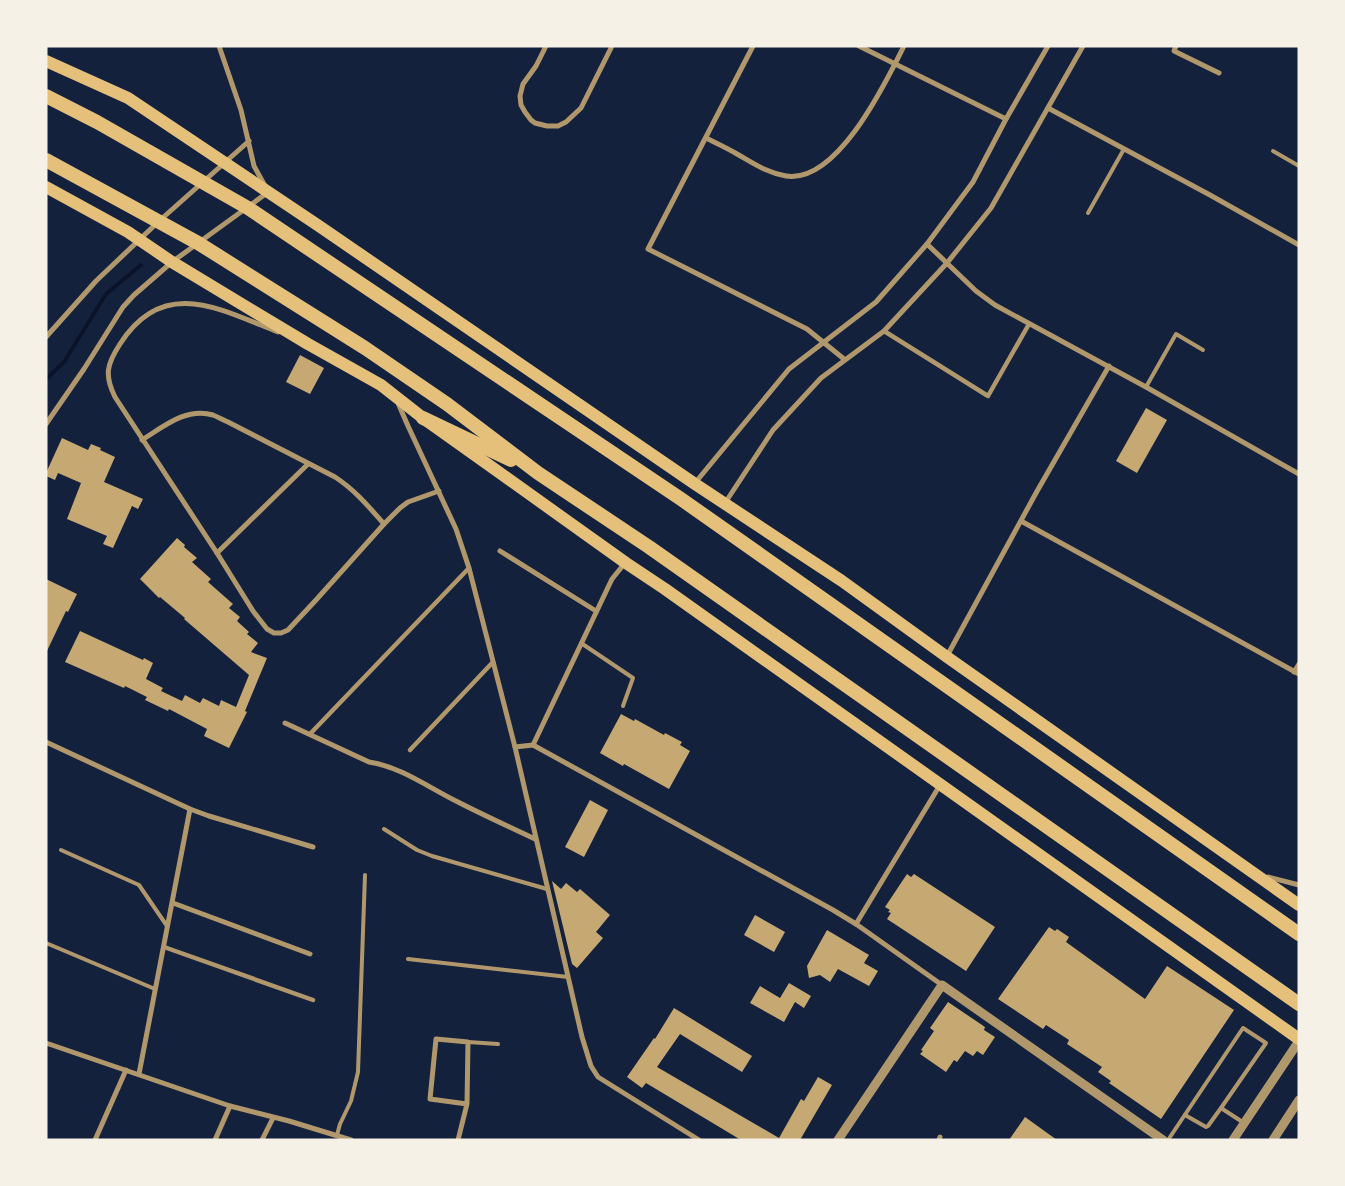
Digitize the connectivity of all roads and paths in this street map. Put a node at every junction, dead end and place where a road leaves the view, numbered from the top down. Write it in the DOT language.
graph roads {
  1 [pos="219,46"];
  2 [pos="546,46"];
  3 [pos="612,46"];
  4 [pos="753,46"];
  5 [pos="859,46"];
  6 [pos="904,46"];
  7 [pos="1048,46"];
  8 [pos="1083,46"];
  9 [pos="1176,46"];
  10 [pos="46,61"];
  11 [pos="895,64"];
  12 [pos="1219,73"];
  13 [pos="46,96"];
  14 [pos="1048,108"];
  15 [pos="1006,119"];
  16 [pos="706,138"];
  17 [pos="249,141"];
  18 [pos="1124,149"];
  19 [pos="1273,151"];
  20 [pos="46,160"];
  21 [pos="224,163"];
  22 [pos="1299,166"];
  23 [pos="203,182"];
  24 [pos="46,187"];
  25 [pos="268,192"];
  26 [pos="248,208"];
  27 [pos="1088,213"];
  28 [pos="158,222"];
  29 [pos="140,240"];
  30 [pos="198,243"];
  31 [pos="927,244"];
  32 [pos="1299,244"];
  33 [pos="172,262"];
  34 [pos="947,263"];
  35 [pos="1028,324"];
  36 [pos="884,331"];
  37 [pos="46,337"];
  38 [pos="824,343"];
  39 [pos="308,344"];
  40 [pos="1203,350"];
  41 [pos="844,359"];
  42 [pos="1109,366"];
  43 [pos="1146,386"];
  44 [pos="396,398"];
  45 [pos="424,418"];
  46 [pos="46,424"];
  47 [pos="142,440"];
  48 [pos="308,464"];
  49 [pos="538,473"];
  50 [pos="1299,474"];
  51 [pos="695,484"];
  52 [pos="439,491"];
  53 [pos="724,504"];
  54 [pos="1020,521"];
  55 [pos="384,524"];
  56 [pos="500,551"];
  57 [pos="217,553"];
  58 [pos="626,563"];
  59 [pos="469,568"];
  60 [pos="596,611"];
  61 [pos="581,643"];
  62 [pos="947,657"];
  63 [pos="493,662"];
  64 [pos="1299,664"];
  65 [pos="1296,673"];
  66 [pos="623,706"];
  67 [pos="285,723"];
  68 [pos="310,734"];
  69 [pos="46,742"];
  70 [pos="533,745"];
  71 [pos="515,747"];
  72 [pos="410,750"];
  73 [pos="940,785"];
  74 [pos="190,809"];
  75 [pos="384,829"];
  76 [pos="536,839"];
  77 [pos="312,847"];
  78 [pos="61,850"];
  79 [pos="1233,860"];
  80 [pos="365,875"];
  81 [pos="1299,885"];
  82 [pos="547,889"];
  83 [pos="173,903"];
  84 [pos="1299,905"];
  85 [pos="856,924"];
  86 [pos="168,927"];
  87 [pos="1299,934"];
  88 [pos="46,943"];
  89 [pos="164,947"];
  90 [pos="310,954"];
  91 [pos="408,959"];
  92 [pos="568,976"];
  93 [pos="942,985"];
  94 [pos="155,990"];
  95 [pos="313,1000"];
  96 [pos="1299,1004"];
  97 [pos="1299,1040"];
  98 [pos="468,1042"];
  99 [pos="46,1043"];
  100 [pos="498,1044"];
  101 [pos="126,1070"];
  102 [pos="138,1074"];
  103 [pos="1299,1100"];
  104 [pos="467,1104"];
  105 [pos="230,1106"];
  106 [pos="1221,1108"];
  107 [pos="1185,1115"];
  108 [pos="273,1118"];
  109 [pos="1244,1123"];
  110 [pos="337,1135"];
  111 [pos="95,1140"];
  112 [pos="215,1140"];
  113 [pos="262,1140"];
  114 [pos="351,1140"];
  115 [pos="458,1140"];
  116 [pos="699,1140"];
  117 [pos="838,1140"];
  118 [pos="1162,1140"];
  119 [pos="1168,1140"];
  120 [pos="1233,1140"];
  121 [pos="1273,1140"];
  1 -- 17 [label="street"];
  2 -- 3 [label="street"];
  4 -- 16 [label="street"];
  5 -- 11 [label="street"];
  6 -- 11 [label="street"];
  7 -- 15 [label="street"];
  8 -- 14 [label="street"];
  9 -- 12 [label="street"];
  10 -- 21 [label="main road"];
  11 -- 15 [label="street"];
  11 -- 16 [label="street"];
  13 -- 23 [label="highway"];
  14 -- 18 [label="street"];
  14 -- 34 [label="street"];
  15 -- 31 [label="street"];
  16 -- 38 [label="street"];
  17 -- 21 [label="street"];
  17 -- 25 [label="street"];
  18 -- 27 [label="lane"];
  18 -- 32 [label="street"];
  19 -- 22 [label="lane"];
  20 -- 28 [label="highway"];
  21 -- 23 [label="street"];
  21 -- 25 [label="main road"];
  23 -- 26 [label="highway"];
  23 -- 28 [label="street"];
  24 -- 29 [label="main road"];
  25 -- 26 [label="street"];
  25 -- 51 [label="main road"];
  26 -- 30 [label="street"];
  26 -- 87 [label="highway"];
  28 -- 29 [label="street"];
  28 -- 30 [label="highway"];
  29 -- 33 [label="main road"];
  29 -- 37 [label="street"];
  30 -- 33 [label="street"];
  30 -- 49 [label="highway"];
  31 -- 34 [label="street"];
  31 -- 38 [label="street"];
  33 -- 39 [label="main road"];
  33 -- 46 [label="street"];
  34 -- 35 [label="street"];
  34 -- 36 [label="street"];
  35 -- 36 [label="street"];
  35 -- 42 [label="street"];
  36 -- 41 [label="street"];
  38 -- 41 [label="street"];
  38 -- 51 [label="street"];
  39 -- 44 [label="main road"];
  39 -- 47 [label="street"];
  40 -- 43 [label="lane"];
  41 -- 53 [label="street"];
  42 -- 43 [label="street"];
  42 -- 54 [label="street"];
  43 -- 50 [label="street"];
  44 -- 45 [label="main road"];
  44 -- 52 [label="street"];
  45 -- 49 [label="highway"];
  45 -- 58 [label="main road"];
  47 -- 48 [label="street"];
  47 -- 57 [label="street"];
  48 -- 55 [label="street"];
  48 -- 57 [label="street"];
  49 -- 96 [label="highway"];
  51 -- 53 [label="main road"];
  52 -- 55 [label="street"];
  52 -- 59 [label="street"];
  53 -- 62 [label="main road"];
  54 -- 62 [label="street"];
  54 -- 65 [label="street"];
  55 -- 57 [label="street"];
  56 -- 60 [label="street"];
  58 -- 60 [label="street"];
  58 -- 73 [label="main road"];
  59 -- 63 [label="street"];
  59 -- 68 [label="street"];
  60 -- 61 [label="street"];
  61 -- 66 [label="lane"];
  61 -- 70 [label="street"];
  62 -- 79 [label="main road"];
  63 -- 71 [label="street"];
  63 -- 72 [label="street"];
  64 -- 65 [label="street"];
  67 -- 68 [label="street"];
  68 -- 76 [label="street"];
  69 -- 74 [label="street"];
  70 -- 71 [label="street"];
  70 -- 85 [label="street"];
  71 -- 76 [label="street"];
  73 -- 85 [label="street"];
  73 -- 97 [label="main road"];
  74 -- 77 [label="street"];
  74 -- 83 [label="street"];
  75 -- 82 [label="lane"];
  76 -- 82 [label="street"];
  78 -- 86 [label="lane"];
  79 -- 81 [label="street"];
  79 -- 84 [label="main road"];
  80 -- 110 [label="lane"];
  82 -- 92 [label="street"];
  83 -- 86 [label="street"];
  83 -- 90 [label="street"];
  85 -- 93 [label="street"];
  86 -- 89 [label="street"];
  88 -- 94 [label="lane"];
  89 -- 94 [label="street"];
  89 -- 95 [label="street"];
  91 -- 92 [label="lane"];
  92 -- 116 [label="street"];
  93 -- 117 [label="street"];
  93 -- 118 [label="street"];
  94 -- 102 [label="street"];
  97 -- 109 [label="street"];
  98 -- 100 [label="lane"];
  98 -- 104 [label="street"];
  98 -- 104 [label="street"];
  99 -- 101 [label="street"];
  101 -- 102 [label="street"];
  101 -- 111 [label="street"];
  102 -- 105 [label="street"];
  103 -- 121 [label="street"];
  104 -- 115 [label="street"];
  105 -- 108 [label="street"];
  105 -- 112 [label="street"];
  106 -- 107 [label="lane"];
  106 -- 107 [label="lane"];
  106 -- 109 [label="lane"];
  107 -- 119 [label="lane"];
  108 -- 110 [label="street"];
  108 -- 113 [label="street"];
  109 -- 120 [label="street"];
  110 -- 114 [label="street"];
}
